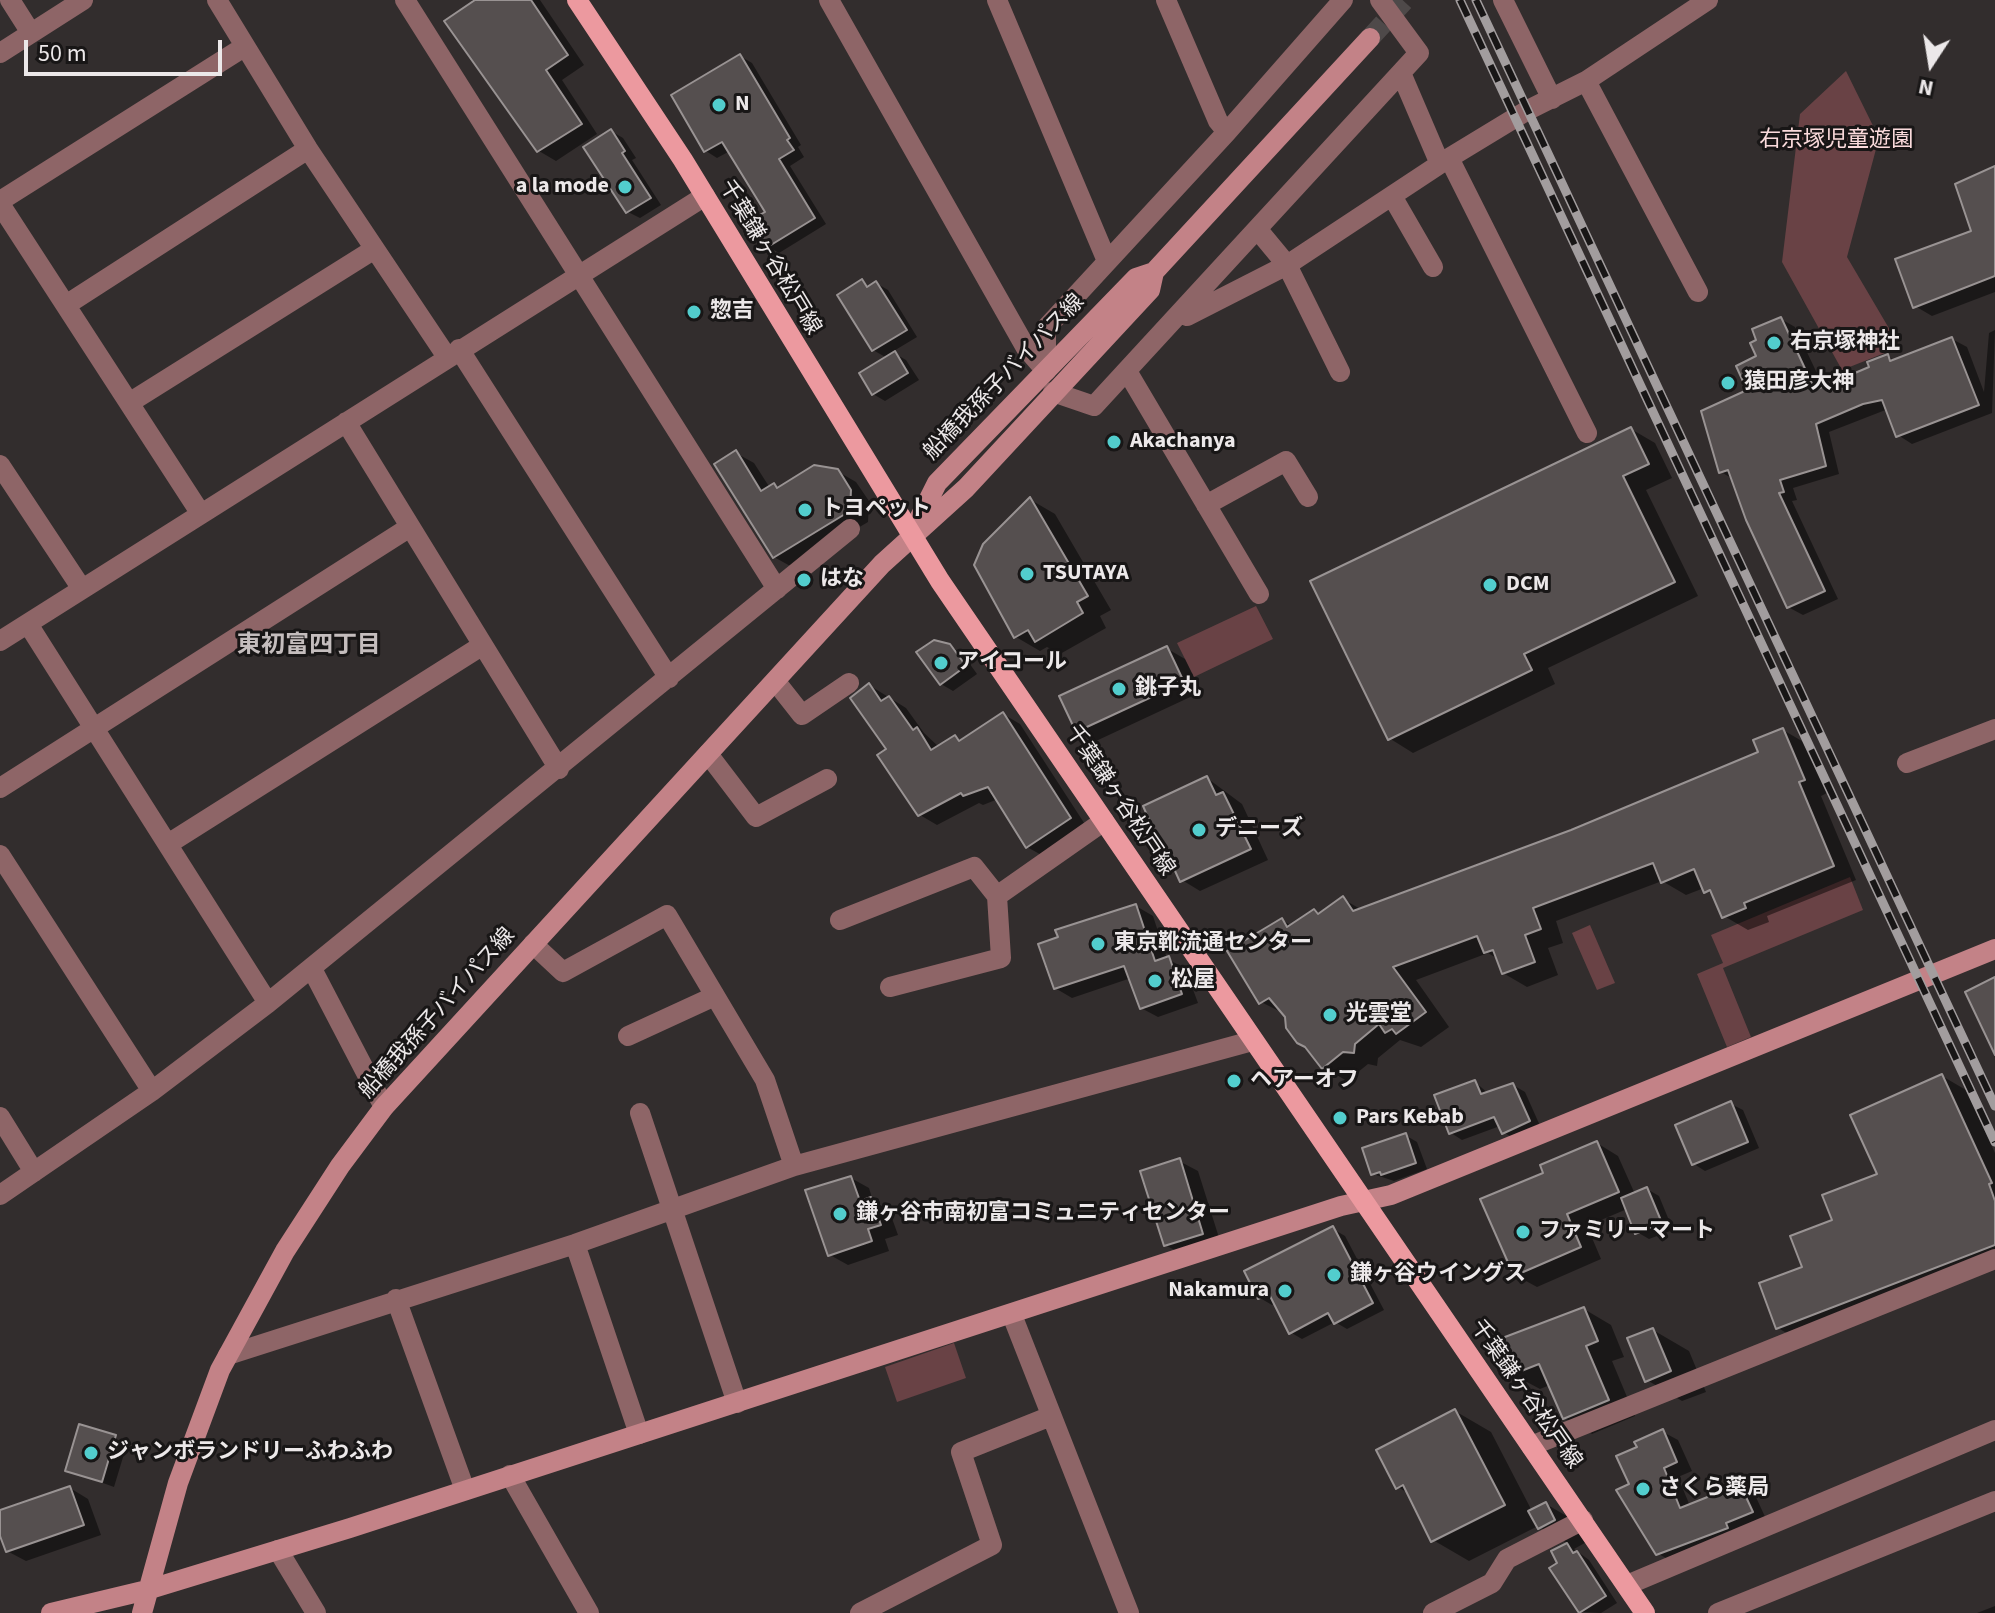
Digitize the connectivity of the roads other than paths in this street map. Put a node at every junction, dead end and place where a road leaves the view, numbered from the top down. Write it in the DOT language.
graph roads {
  1 [pos="10,0"];
  2 [pos="83,0"];
  3 [pos="217,0"];
  4 [pos="405,0"];
  5 [pos="577,0"];
  6 [pos="829,0"];
  7 [pos="997,0"];
  8 [pos="1166,0"];
  9 [pos="1343,0"];
  10 [pos="1380,0"];
  11 [pos="1503,0"];
  12 [pos="1708,0"];
  13 [pos="31,33"];
  14 [pos="1370,38"];
  15 [pos="244,47"];
  16 [pos="0,53"];
  17 [pos="1401,73"];
  18 [pos="1586,81"];
  19 [pos="1552,99"];
  20 [pos="1227,132"];
  21 [pos="308,149"];
  22 [pos="1444,161"];
  23 [pos="705,196"];
  24 [pos="1392,196"];
  25 [pos="0,202"];
  26 [pos="1258,230"];
  27 [pos="373,250"];
  28 [pos="1107,261"];
  29 [pos="1287,265"];
  30 [pos="1433,267"];
  31 [pos="1154,272"];
  32 [pos="579,274"];
  33 [pos="1698,292"];
  34 [pos="66,305"];
  35 [pos="1173,323"];
  36 [pos="453,353"];
  37 [pos="1046,371"];
  38 [pos="1127,371"];
  39 [pos="1340,372"];
  40 [pos="1053,392"];
  41 [pos="129,403"];
  42 [pos="346,422"];
  43 [pos="1587,433"];
  44 [pos="2,473"];
  45 [pos="1308,497"];
  46 [pos="1206,505"];
  47 [pos="201,514"];
  48 [pos="410,527"];
  49 [pos="850,529"];
  50 [pos="911,536"];
  51 [pos="82,589"];
  52 [pos="777,589"];
  53 [pos="1259,594"];
  54 [pos="28,624"];
  55 [pos="0,641"];
  56 [pos="483,645"];
  57 [pos="669,678"];
  58 [pos="776,682"];
  59 [pos="849,683"];
  60 [pos="95,728"];
  61 [pos="1995,729"];
  62 [pos="708,754"];
  63 [pos="1907,763"];
  64 [pos="559,769"];
  65 [pos="827,779"];
  66 [pos="0,788"];
  67 [pos="1104,821"];
  68 [pos="168,844"];
  69 [pos="0,855"];
  70 [pos="997,896"];
  71 [pos="840,920"];
  72 [pos="533,944"];
  73 [pos="1995,949"];
  74 [pos="312,969"];
  75 [pos="890,987"];
  76 [pos="715,996"];
  77 [pos="268,1003"];
  78 [pos="628,1036"];
  79 [pos="1252,1041"];
  80 [pos="152,1091"];
  81 [pos="384,1107"];
  82 [pos="640,1113"];
  83 [pos="0,1117"];
  84 [pos="794,1166"];
  85 [pos="34,1172"];
  86 [pos="0,1195"];
  87 [pos="1366,1200"];
  88 [pos="671,1210"];
  89 [pos="575,1244"];
  90 [pos="1995,1259"];
  91 [pos="396,1299"];
  92 [pos="1012,1315"];
  93 [pos="228,1355"];
  94 [pos="737,1403"];
  95 [pos="1051,1416"];
  96 [pos="1995,1430"];
  97 [pos="639,1434"];
  98 [pos="1531,1446"];
  99 [pos="510,1475"];
  100 [pos="465,1490"];
  101 [pos="1995,1501"];
  102 [pos="1583,1520"];
  103 [pos="278,1550"];
  104 [pos="1627,1585"];
  105 [pos="147,1590"];
  106 [pos="51,1613"];
  107 [pos="142,1613"];
  108 [pos="316,1613"];
  109 [pos="589,1613"];
  110 [pos="860,1613"];
  111 [pos="1129,1613"];
  112 [pos="1433,1613"];
  113 [pos="1645,1613"];
  114 [pos="1718,1613"];
  1 -- 13 [label="street"];
  2 -- 13 [label="street"];
  3 -- 15 [label="street"];
  4 -- 32 [label="street"];
  5 -- 23 [label="main road, 千葉鎌ヶ谷松戸線"];
  6 -- 37 [label="street"];
  7 -- 28 [label="street"];
  8 -- 20 [label="street"];
  9 -- 20 [label="street"];
  10 -- 17 [label="street"];
  11 -- 19 [label="street"];
  12 -- 18 [label="street"];
  13 -- 16 [label="street"];
  14 -- 31 [label="street, 船橋我孫子バイパス線"];
  15 -- 21 [label="street"];
  15 -- 25 [label="street"];
  17 -- 22 [label="street"];
  17 -- 26 [label="street"];
  18 -- 19 [label="street"];
  18 -- 33 [label="street"];
  19 -- 22 [label="street"];
  20 -- 28 [label="street"];
  21 -- 27 [label="street"];
  21 -- 34 [label="street"];
  22 -- 24 [label="street"];
  22 -- 43 [label="street"];
  23 -- 32 [label="street"];
  23 -- 50 [label="main road, 千葉鎌ヶ谷松戸線"];
  24 -- 29 [label="street"];
  24 -- 30 [label="street"];
  25 -- 34 [label="street"];
  26 -- 29 [label="street"];
  26 -- 35 [label="street"];
  27 -- 36 [label="street"];
  27 -- 41 [label="street"];
  28 -- 37 [label="street"];
  29 -- 35 [label="street"];
  29 -- 39 [label="street"];
  31 -- 37 [label="street, 船橋我孫子バイパス線"];
  31 -- 40 [label="street, 船橋我孫子バイパス線"];
  32 -- 36 [label="street"];
  32 -- 52 [label="street"];
  34 -- 41 [label="street"];
  35 -- 38 [label="street"];
  36 -- 42 [label="street"];
  36 -- 57 [label="street"];
  37 -- 50 [label="street, 船橋我孫子バイパス線"];
  38 -- 40 [label="street"];
  38 -- 46 [label="street"];
  40 -- 50 [label="street, 船橋我孫子バイパス線"];
  41 -- 47 [label="street"];
  42 -- 47 [label="street"];
  42 -- 48 [label="street"];
  44 -- 51 [label="street"];
  45 -- 46 [label="street"];
  46 -- 53 [label="street"];
  47 -- 51 [label="street"];
  48 -- 56 [label="street"];
  48 -- 60 [label="street"];
  49 -- 52 [label="street"];
  50 -- 58 [label="street, 船橋我孫子バイパス線"];
  50 -- 67 [label="main road, 千葉鎌ヶ谷松戸線"];
  51 -- 54 [label="street"];
  52 -- 57 [label="street"];
  54 -- 55 [label="street"];
  54 -- 60 [label="street"];
  56 -- 64 [label="street"];
  56 -- 68 [label="street"];
  57 -- 64 [label="street"];
  58 -- 59 [label="street"];
  58 -- 62 [label="street, 船橋我孫子バイパス線"];
  60 -- 66 [label="street"];
  60 -- 68 [label="street"];
  61 -- 63 [label="street"];
  62 -- 65 [label="street"];
  62 -- 72 [label="street, 船橋我孫子バイパス線"];
  64 -- 74 [label="street"];
  67 -- 70 [label="street"];
  67 -- 79 [label="main road, 千葉鎌ヶ谷松戸線"];
  68 -- 77 [label="street"];
  69 -- 80 [label="street"];
  70 -- 71 [label="street"];
  70 -- 75 [label="street"];
  72 -- 76 [label="street"];
  72 -- 81 [label="street, 船橋我孫子バイパス線"];
  73 -- 87 [label="street"];
  74 -- 77 [label="street"];
  74 -- 81 [label="street"];
  76 -- 78 [label="street"];
  76 -- 84 [label="street"];
  77 -- 80 [label="street"];
  79 -- 84 [label="street"];
  79 -- 87 [label="main road, 千葉鎌ヶ谷松戸線"];
  80 -- 85 [label="street"];
  81 -- 93 [label="street, 船橋我孫子バイパス線"];
  82 -- 88 [label="street"];
  83 -- 85 [label="street"];
  84 -- 88 [label="street"];
  85 -- 86 [label="street"];
  87 -- 92 [label="street"];
  87 -- 98 [label="main road, 千葉鎌ヶ谷松戸線"];
  88 -- 89 [label="street"];
  88 -- 94 [label="street"];
  89 -- 91 [label="street"];
  89 -- 97 [label="street"];
  90 -- 98 [label="street"];
  91 -- 93 [label="street"];
  91 -- 100 [label="street"];
  92 -- 94 [label="street"];
  92 -- 95 [label="street"];
  93 -- 105 [label="street, 船橋我孫子バイパス線"];
  94 -- 97 [label="street"];
  95 -- 110 [label="street"];
  95 -- 111 [label="street"];
  96 -- 104 [label="street"];
  97 -- 99 [label="street"];
  98 -- 102 [label="main road, 千葉鎌ヶ谷松戸線"];
  99 -- 100 [label="street"];
  99 -- 109 [label="street"];
  100 -- 103 [label="street"];
  101 -- 114 [label="street"];
  102 -- 104 [label="main road, 千葉鎌ヶ谷松戸線"];
  102 -- 112 [label="street"];
  103 -- 105 [label="street"];
  103 -- 108 [label="street"];
  104 -- 113 [label="main road, 千葉鎌ヶ谷松戸線"];
  105 -- 106 [label="street"];
  105 -- 107 [label="street, 船橋我孫子バイパス線"];
}
